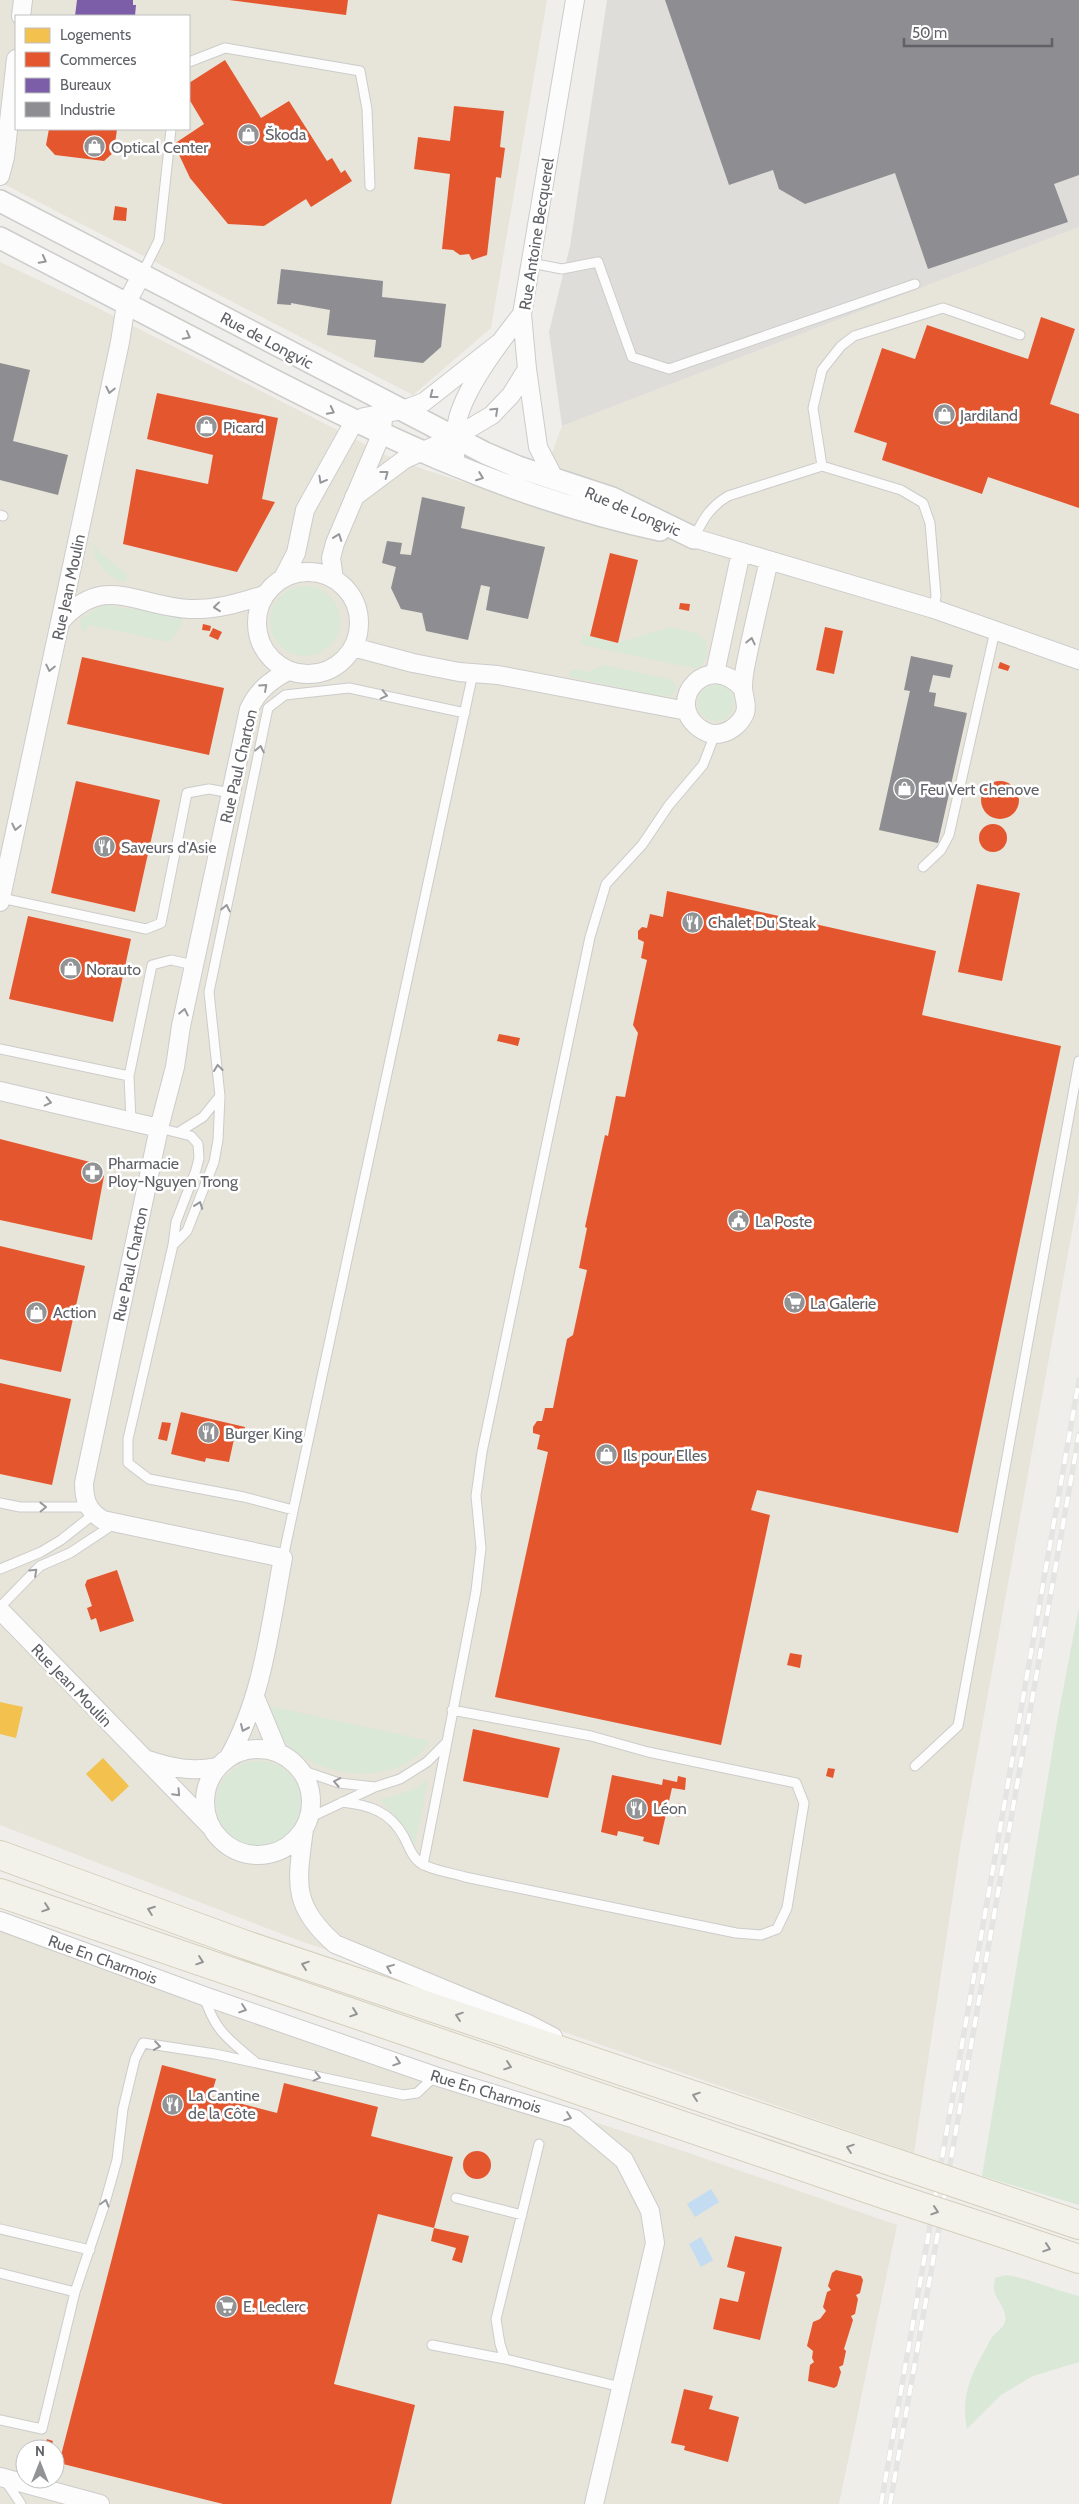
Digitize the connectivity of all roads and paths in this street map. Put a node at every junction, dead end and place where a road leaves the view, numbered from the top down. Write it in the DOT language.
graph roads {
  1 [pos="23,0"];
  2 [pos="575,0"];
  3 [pos="21,15"];
  4 [pos="190,62"];
  5 [pos="15,68"];
  6 [pos="171,130"];
  7 [pos="0,176"];
  8 [pos="370,186"];
  9 [pos="0,201"];
  10 [pos="0,238"];
  11 [pos="531,263"];
  12 [pos="142,274"];
  13 [pos="916,284"];
  14 [pos="126,304"];
  15 [pos="522,314"];
  16 [pos="1020,335"];
  17 [pos="499,343"];
  18 [pos="527,369"];
  19 [pos="364,390"];
  20 [pos="403,410"];
  21 [pos="382,414"];
  22 [pos="354,422"];
  23 [pos="381,435"];
  24 [pos="454,437"];
  25 [pos="418,452"];
  26 [pos="822,466"];
  27 [pos="456,467"];
  28 [pos="555,480"];
  29 [pos="354,498"];
  30 [pos="694,538"];
  31 [pos="741,552"];
  32 [pos="769,560"];
  33 [pos="283,578"];
  34 [pos="334,579"];
  35 [pos="264,595"];
  36 [pos="934,609"];
  37 [pos="60,623"];
  38 [pos="995,631"];
  39 [pos="353,647"];
  40 [pos="1079,660"];
  41 [pos="288,671"];
  42 [pos="714,673"];
  43 [pos="473,674"];
  44 [pos="743,689"];
  45 [pos="687,712"];
  46 [pos="465,713"];
  47 [pos="715,734"];
  48 [pos="231,793"];
  49 [pos="923,867"];
  50 [pos="3,872"];
  51 [pos="0,900"];
  52 [pos="194,965"];
  53 [pos="0,1048"];
  54 [pos="1079,1061"];
  55 [pos="129,1076"];
  56 [pos="0,1091"];
  57 [pos="220,1096"];
  58 [pos="131,1121"];
  59 [pos="159,1128"];
  60 [pos="179,1132"];
  61 [pos="173,1245"];
  62 [pos="0,1503"];
  63 [pos="90,1510"];
  64 [pos="293,1510"];
  65 [pos="114,1524"];
  66 [pos="283,1558"];
  67 [pos="0,1569"];
  68 [pos="0,1608"];
  69 [pos="255,1697"];
  70 [pos="452,1710"];
  71 [pos="447,1742"];
  72 [pos="278,1752"];
  73 [pos="145,1759"];
  74 [pos="223,1762"];
  75 [pos="915,1766"];
  76 [pos="301,1770"];
  77 [pos="375,1787"];
  78 [pos="342,1802"];
  79 [pos="307,1824"];
  80 [pos="210,1826"];
  81 [pos="0,1855"];
  82 [pos="423,1865"];
  83 [pos="0,1893"];
  84 [pos="0,1921"];
  85 [pos="204,1996"];
  86 [pos="257,2063"];
  87 [pos="616,2069"];
  88 [pos="435,2076"];
  89 [pos="539,2144"];
  90 [pos="456,2198"];
  91 [pos="522,2214"];
  92 [pos="1079,2225"];
  93 [pos="0,2229"];
  94 [pos="90,2250"];
  95 [pos="1079,2259"];
  96 [pos="0,2272"];
  97 [pos="75,2292"];
  98 [pos="432,2345"];
  99 [pos="505,2359"];
  100 [pos="621,2386"];
  101 [pos="0,2420"];
  102 [pos="2,2478"];
  103 [pos="21,2504"];
  104 [pos="100,2504"];
  105 [pos="594,2504"];
  1 -- 3 [label="street"];
  2 -- 11 [label="street, Rue Antoine Becquerel"];
  4 -- 8 [label="lane"];
  5 -- 7 [label="street"];
  6 -- 12 [label="lane"];
  9 -- 12 [label="street, Rue de Longvic"];
  10 -- 14 [label="street, Rue de Longvic, one-way"];
  11 -- 13 [label="lane"];
  11 -- 15 [label="street, Rue Antoine Becquerel"];
  12 -- 14 [label="street, Rue Jean Moulin"];
  12 -- 19 [label="street, Rue de Longvic"];
  14 -- 22 [label="street, Rue de Longvic, one-way"];
  14 -- 37 [label="street, Rue Jean Moulin, one-way"];
  15 -- 17 [label="street"];
  15 -- 18 [label="street, Rue Antoine Becquerel"];
  16 -- 26 [label="lane"];
  17 -- 20 [label="street, one-way"];
  17 -- 24 [label="street"];
  24 -- 18 [label="street, one-way"];
  18 -- 28 [label="street, Rue Antoine Becquerel"];
  19 -- 20 [label="street, Rue de Longvic"];
  19 -- 21 [label="street"];
  20 -- 21 [label="street"];
  20 -- 24 [label="street, Rue de Longvic"];
  21 -- 22 [label="street"];
  21 -- 23 [label="street"];
  22 -- 23 [label="street, Rue de Longvic"];
  22 -- 33 [label="street, one-way"];
  23 -- 25 [label="street, Rue de Longvic"];
  23 -- 29 [label="street"];
  24 -- 25 [label="street"];
  24 -- 27 [label="street"];
  24 -- 28 [label="street, Rue de Longvic"];
  25 -- 27 [label="street, Rue de Longvic"];
  29 -- 25 [label="street, one-way"];
  26 -- 30 [label="lane"];
  26 -- 36 [label="lane"];
  27 -- 30 [label="street, Rue de Longvic, one-way"];
  28 -- 30 [label="street, Rue de Longvic"];
  34 -- 29 [label="street, one-way"];
  30 -- 31 [label="street"];
  31 -- 32 [label="street"];
  31 -- 42 [label="street"];
  32 -- 36 [label="street"];
  44 -- 32 [label="street, one-way"];
  33 -- 34 [label="street"];
  33 -- 35 [label="street"];
  34 -- 39 [label="street"];
  35 -- 37 [label="street, one-way"];
  35 -- 41 [label="street"];
  36 -- 38 [label="street"];
  37 -- 50 [label="street, Rue Jean Moulin, one-way"];
  38 -- 40 [label="street"];
  38 -- 49 [label="lane"];
  39 -- 41 [label="street"];
  39 -- 43 [label="street"];
  48 -- 41 [label="street, Rue Paul Charton, one-way"];
  42 -- 44 [label="street"];
  42 -- 45 [label="street"];
  43 -- 45 [label="street"];
  43 -- 46 [label="lane"];
  44 -- 47 [label="street"];
  45 -- 47 [label="street"];
  57 -- 46 [label="lane, one-way"];
  46 -- 64 [label="lane"];
  47 -- 70 [label="lane"];
  48 -- 51 [label="lane"];
  48 -- 52 [label="street, Rue Paul Charton"];
  50 -- 51 [label="street, Rue Jean Moulin"];
  52 -- 55 [label="lane"];
  59 -- 52 [label="street, Rue Paul Charton, one-way"];
  53 -- 55 [label="lane"];
  54 -- 75 [label="lane"];
  55 -- 58 [label="lane"];
  56 -- 58 [label="street, one-way"];
  57 -- 60 [label="lane"];
  61 -- 57 [label="lane, one-way"];
  58 -- 59 [label="street"];
  59 -- 60 [label="lane"];
  59 -- 63 [label="street, Rue Paul Charton"];
  60 -- 61 [label="lane"];
  61 -- 64 [label="lane"];
  62 -- 63 [label="lane, one-way"];
  63 -- 65 [label="street"];
  63 -- 67 [label="lane"];
  64 -- 66 [label="lane"];
  65 -- 66 [label="street"];
  68 -- 65 [label="lane, one-way"];
  66 -- 69 [label="street"];
  68 -- 73 [label="street, Rue Jean Moulin"];
  69 -- 72 [label="street"];
  69 -- 74 [label="street, one-way"];
  70 -- 71 [label="lane"];
  70 -- 82 [label="lane"];
  71 -- 77 [label="lane"];
  71 -- 82 [label="lane"];
  72 -- 74 [label="street"];
  72 -- 76 [label="street"];
  73 -- 74 [label="street, Rue Jean Moulin"];
  73 -- 80 [label="street, Rue Jean Moulin, one-way"];
  74 -- 80 [label="street"];
  77 -- 76 [label="lane, one-way"];
  76 -- 79 [label="street"];
  77 -- 78 [label="lane"];
  78 -- 79 [label="lane"];
  78 -- 82 [label="lane"];
  79 -- 80 [label="street"];
  87 -- 79 [label="street, one-way"];
  87 -- 81 [label="main road, one-way"];
  83 -- 95 [label="main road, one-way, bridge"];
  84 -- 85 [label="street, Rue En Charmois"];
  85 -- 86 [label="lane"];
  85 -- 88 [label="street, Rue En Charmois, one-way"];
  86 -- 88 [label="lane, one-way"];
  94 -- 86 [label="lane, one-way"];
  92 -- 87 [label="main road, one-way, bridge"];
  88 -- 100 [label="street, Rue En Charmois, one-way"];
  89 -- 91 [label="lane"];
  90 -- 91 [label="lane"];
  91 -- 99 [label="lane"];
  93 -- 94 [label="lane"];
  94 -- 97 [label="lane"];
  96 -- 97 [label="lane"];
  97 -- 101 [label="lane"];
  98 -- 99 [label="lane"];
  99 -- 100 [label="lane"];
  100 -- 105 [label="street, Rue En Charmois"];
  102 -- 103 [label="lane"];
  102 -- 104 [label="street"];
}
